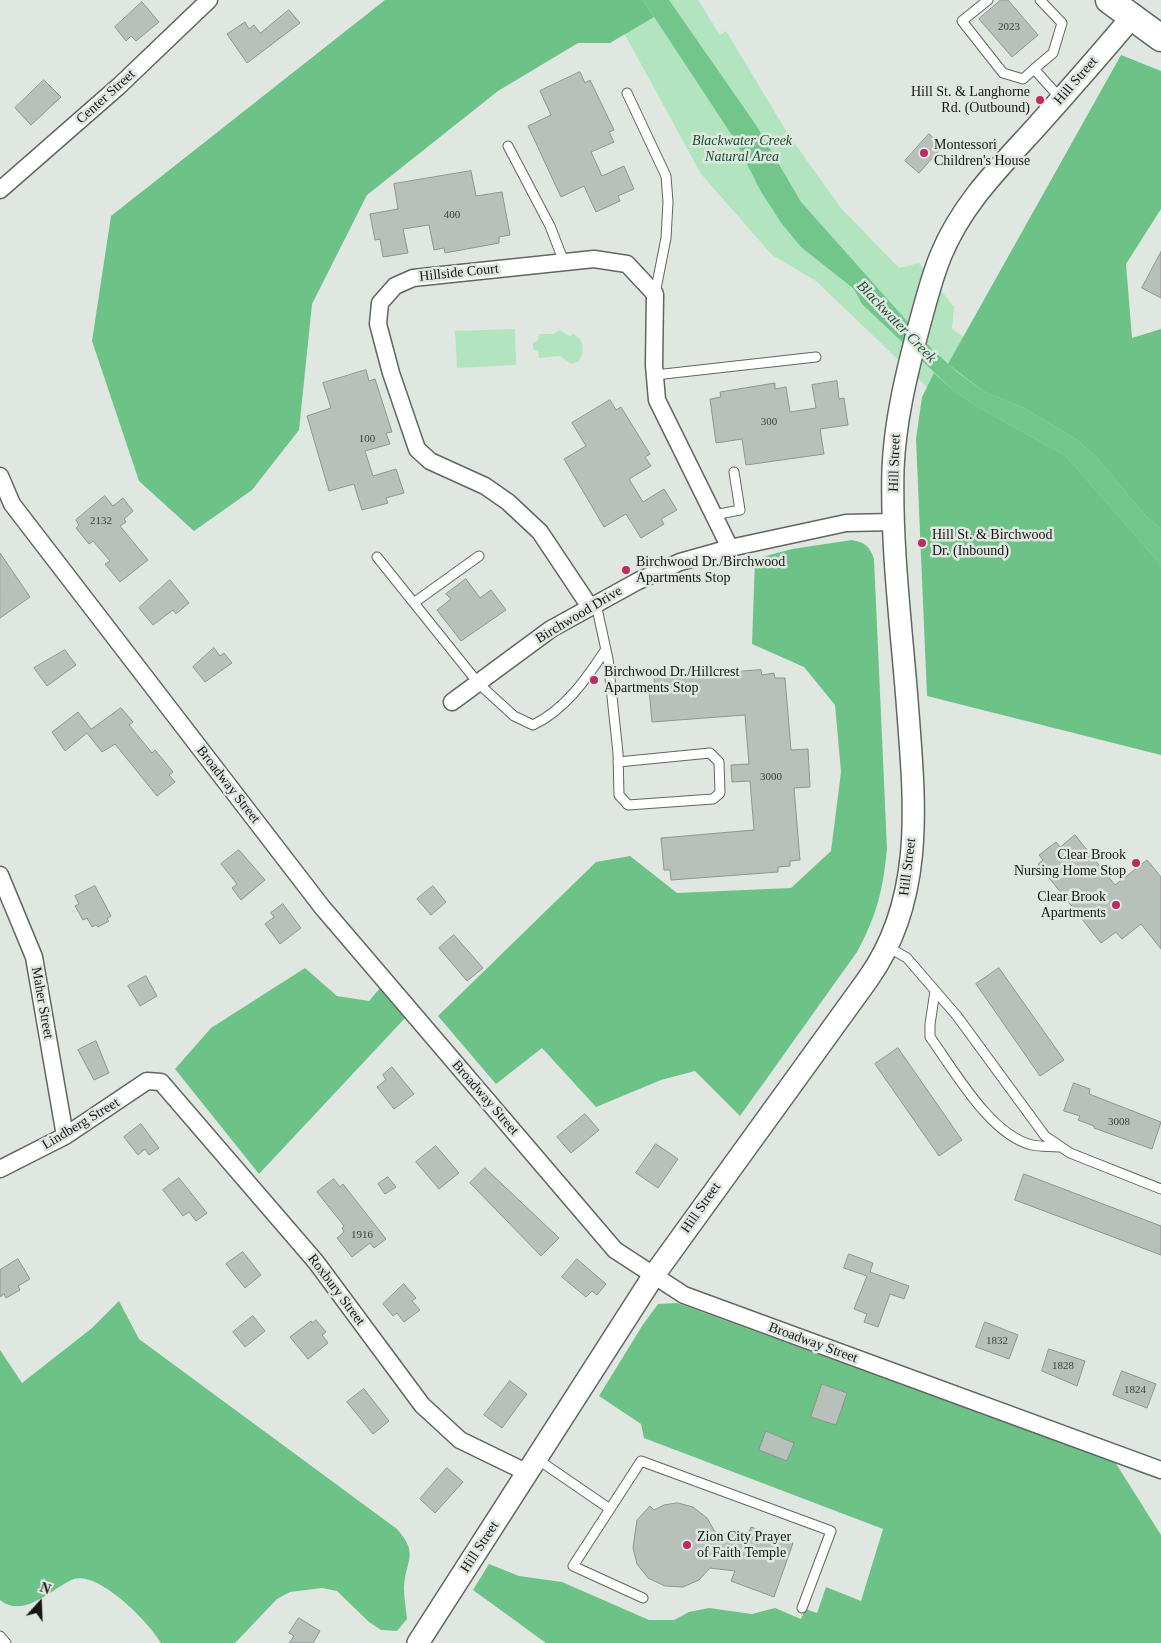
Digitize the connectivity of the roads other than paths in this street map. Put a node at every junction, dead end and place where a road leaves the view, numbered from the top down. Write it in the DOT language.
graph roads {
  1 [pos="209,0"];
  2 [pos="988,0"];
  3 [pos="1040,0"];
  4 [pos="1109,0"];
  5 [pos="1131,18"];
  6 [pos="1161,38"];
  7 [pos="1034,69"];
  8 [pos="627,93"];
  9 [pos="1061,99"];
  10 [pos="508,146"];
  11 [pos="0,190"];
  12 [pos="564,262"];
  13 [pos="655,294"];
  14 [pos="816,357"];
  15 [pos="655,375"];
  16 [pos="734,472"];
  17 [pos="0,476"];
  18 [pos="6,509"];
  19 [pos="714,515"];
  20 [pos="894,522"];
  21 [pos="730,548"];
  22 [pos="479,556"];
  23 [pos="378,557"];
  24 [pos="415,602"];
  25 [pos="593,606"];
  26 [pos="606,650"];
  27 [pos="479,684"];
  28 [pos="452,702"];
  29 [pos="618,762"];
  30 [pos="0,875"];
  31 [pos="888,947"];
  32 [pos="935,991"];
  33 [pos="161,1082"];
  34 [pos="65,1136"];
  35 [pos="1061,1148"];
  36 [pos="0,1169"];
  37 [pos="1161,1189"];
  38 [pos="654,1275"];
  39 [pos="532,1466"];
  40 [pos="1161,1470"];
  41 [pos="610,1509"];
  42 [pos="642,1598"];
  43 [pos="802,1608"];
  44 [pos="0,1636"];
  45 [pos="6,1643"];
  46 [pos="418,1643"];
  1 -- 11 [label="street, Center Street"];
  2 -- 7 [label="lane"];
  3 -- 7 [label="lane"];
  4 -- 5 [label="main road"];
  5 -- 6 [label="main road"];
  5 -- 9 [label="street, Hill Street"];
  7 -- 9 [label="lane"];
  8 -- 13 [label="lane"];
  9 -- 20 [label="street, Hill Street"];
  10 -- 12 [label="lane"];
  12 -- 13 [label="street, Hillside Court"];
  12 -- 25 [label="street, Hillside Court"];
  13 -- 15 [label="street"];
  14 -- 15 [label="lane"];
  15 -- 19 [label="street"];
  16 -- 19 [label="lane"];
  17 -- 18 [label="street, Broadway Street"];
  18 -- 38 [label="street, Broadway Street"];
  19 -- 21 [label="street"];
  20 -- 21 [label="street, Birchwood Drive"];
  20 -- 31 [label="street, Hill Street"];
  21 -- 25 [label="street, Birchwood Drive"];
  22 -- 24 [label="lane"];
  23 -- 24 [label="lane"];
  24 -- 27 [label="lane"];
  25 -- 26 [label="lane"];
  25 -- 27 [label="street, Birchwood Drive"];
  26 -- 27 [label="lane"];
  26 -- 29 [label="lane"];
  27 -- 28 [label="street, Birchwood Drive"];
  29 -- 29 [label="lane"];
  30 -- 34 [label="street, Maher Street"];
  31 -- 32 [label="lane"];
  31 -- 38 [label="street, Hill Street"];
  32 -- 35 [label="lane"];
  32 -- 35 [label="lane"];
  33 -- 34 [label="street, Lindberg Street"];
  33 -- 39 [label="street, Roxbury Street"];
  34 -- 36 [label="street, Lindberg Street"];
  35 -- 37 [label="lane"];
  38 -- 39 [label="street, Hill Street"];
  38 -- 40 [label="street, Broadway Street"];
  39 -- 41 [label="lane"];
  39 -- 46 [label="street, Hill Street"];
  41 -- 42 [label="lane"];
  41 -- 43 [label="lane"];
  44 -- 45 [label="lane"];
}
